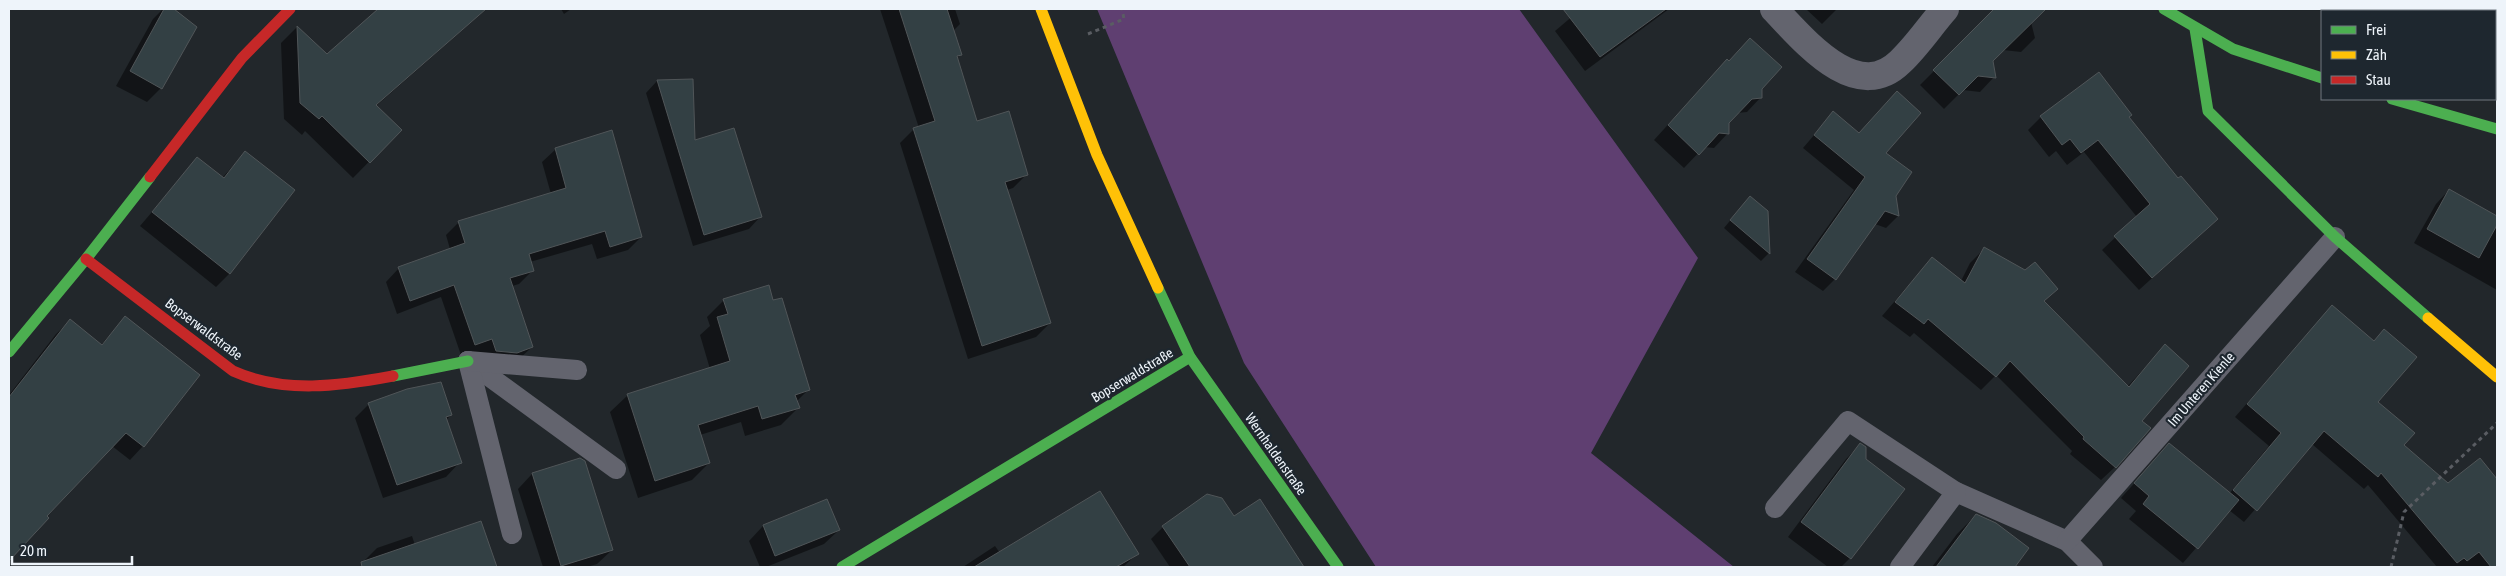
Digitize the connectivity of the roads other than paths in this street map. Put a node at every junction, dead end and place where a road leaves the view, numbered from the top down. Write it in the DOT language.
graph roads {
  1 [pos="290,9"];
  2 [pos="1040,9"];
  3 [pos="1774,9"];
  4 [pos="1945,9"];
  5 [pos="2164,9"];
  6 [pos="2195,28"];
  7 [pos="2321,78"];
  8 [pos="2396,100"];
  9 [pos="2497,129"];
  10 [pos="2335,237"];
  11 [pos="86,259"];
  12 [pos="9,352"];
  13 [pos="1190,357"];
  14 [pos="468,361"];
  15 [pos="577,370"];
  16 [pos="2497,377"];
  17 [pos="616,469"];
  18 [pos="1956,492"];
  19 [pos="1775,508"];
  20 [pos="512,534"];
  21 [pos="2067,541"];
  22 [pos="842,567"];
  23 [pos="1338,567"];
  24 [pos="1900,567"];
  25 [pos="2093,567"];
  1 -- 11 [label="street"];
  2 -- 13 [label="street, Bopserwaldstraße"];
  3 -- 4 [label="street"];
  5 -- 6 [label="street"];
  6 -- 7 [label="street"];
  6 -- 10 [label="street"];
  8 -- 9 [label="street"];
  10 -- 16 [label="street"];
  10 -- 21 [label="lane, Im Unteren Kienle"];
  11 -- 12 [label="street"];
  11 -- 14 [label="street, Bopserwaldstraße"];
  13 -- 22 [label="street, Bopserwaldstraße"];
  13 -- 23 [label="street, Wernhaldenstraße"];
  14 -- 15 [label="lane"];
  14 -- 17 [label="lane"];
  14 -- 20 [label="lane"];
  18 -- 19 [label="lane"];
  18 -- 21 [label="lane"];
  18 -- 24 [label="lane"];
  21 -- 25 [label="lane"];
}
